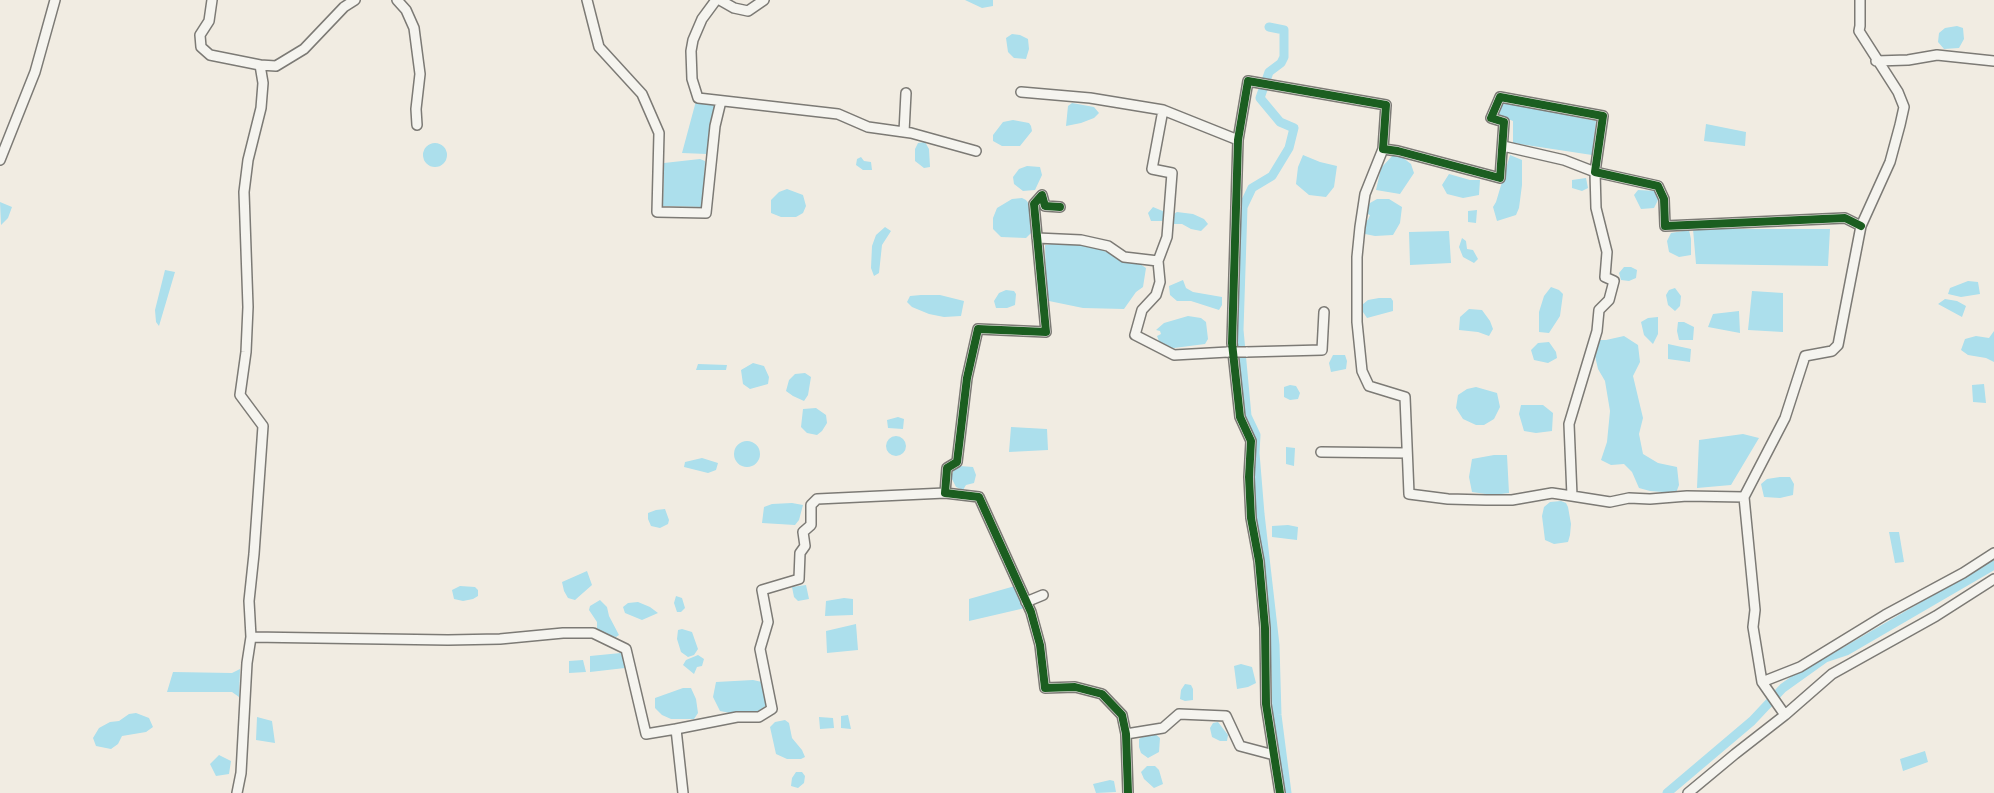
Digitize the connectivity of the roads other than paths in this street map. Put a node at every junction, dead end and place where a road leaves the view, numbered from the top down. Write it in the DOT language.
graph roads {
  1 [pos="55,0"];
  2 [pos="212,0"];
  3 [pos="354,0"];
  4 [pos="397,0"];
  5 [pos="588,0"];
  6 [pos="718,0"];
  7 [pos="764,0"];
  8 [pos="1860,0"];
  9 [pos="1876,61"];
  10 [pos="1994,61"];
  11 [pos="260,65"];
  12 [pos="1021,92"];
  13 [pos="906,93"];
  14 [pos="721,101"];
  15 [pos="1163,110"];
  16 [pos="417,125"];
  17 [pos="904,132"];
  18 [pos="1238,140"];
  19 [pos="1502,146"];
  20 [pos="1383,149"];
  21 [pos="976,151"];
  22 [pos="0,160"];
  23 [pos="1595,172"];
  24 [pos="1060,207"];
  25 [pos="1861,226"];
  26 [pos="1037,238"];
  27 [pos="1158,261"];
  28 [pos="1324,312"];
  29 [pos="1321,452"];
  30 [pos="1407,453"];
  31 [pos="945,493"];
  32 [pos="1572,496"];
  33 [pos="1744,496"];
  34 [pos="1994,553"];
  35 [pos="1994,579"];
  36 [pos="1043,595"];
  37 [pos="1026,602"];
  38 [pos="251,637"];
  39 [pos="1762,682"];
  40 [pos="1786,715"];
  41 [pos="676,729"];
  42 [pos="1126,734"];
  43 [pos="1274,755"];
  44 [pos="237,793"];
  45 [pos="683,793"];
  46 [pos="1128,793"];
  47 [pos="1280,793"];
  48 [pos="1688,793"];
  1 -- 22 [label="street"];
  2 -- 11 [label="street"];
  3 -- 11 [label="street"];
  4 -- 16 [label="street"];
  5 -- 14 [label="street"];
  6 -- 7 [label="street"];
  6 -- 14 [label="street"];
  8 -- 9 [label="street"];
  9 -- 10 [label="street"];
  9 -- 25 [label="street"];
  11 -- 38 [label="street"];
  12 -- 15 [label="street"];
  13 -- 17 [label="street"];
  14 -- 17 [label="street"];
  15 -- 18 [label="street"];
  15 -- 27 [label="street"];
  17 -- 21 [label="street"];
  18 -- 20 [label="street"];
  18 -- 43 [label="street"];
  19 -- 20 [label="street"];
  19 -- 23 [label="street"];
  19 -- 23 [label="street"];
  20 -- 30 [label="street"];
  23 -- 25 [label="street"];
  23 -- 32 [label="street"];
  24 -- 26 [label="street"];
  25 -- 33 [label="street"];
  26 -- 27 [label="street"];
  26 -- 31 [label="street"];
  27 -- 28 [label="street, bridge"];
  29 -- 30 [label="street"];
  30 -- 32 [label="street"];
  31 -- 37 [label="street"];
  31 -- 41 [label="street"];
  32 -- 33 [label="street"];
  33 -- 39 [label="street"];
  34 -- 39 [label="street"];
  35 -- 40 [label="street"];
  36 -- 37 [label="street"];
  37 -- 42 [label="street"];
  38 -- 41 [label="street"];
  38 -- 44 [label="street"];
  39 -- 40 [label="street"];
  40 -- 48 [label="street"];
  41 -- 45 [label="street"];
  42 -- 43 [label="street"];
  42 -- 46 [label="street"];
  43 -- 47 [label="street"];
}
